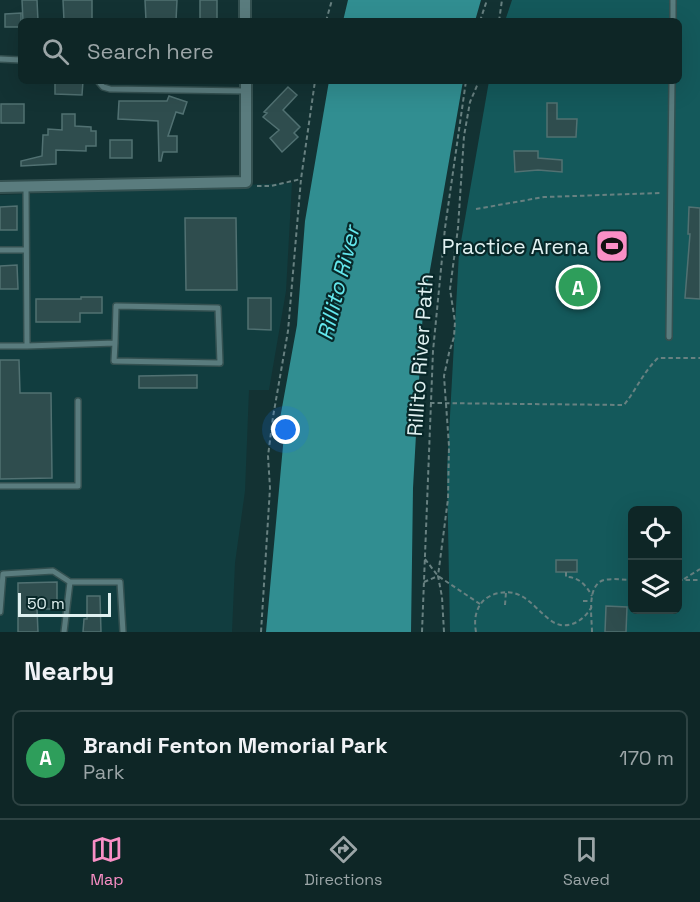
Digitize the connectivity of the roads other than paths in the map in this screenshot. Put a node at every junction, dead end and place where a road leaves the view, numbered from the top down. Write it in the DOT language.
graph roads {
  1 [pos="245,0"];
  2 [pos="673,0"];
  3 [pos="245,18"];
  4 [pos="673,18"];
  5 [pos="0,59"];
  6 [pos="18,60"];
  7 [pos="100,84"];
  8 [pos="672,84"];
  9 [pos="246,86"];
  10 [pos="0,187"];
  11 [pos="26,187"];
  12 [pos="0,250"];
  13 [pos="26,250"];
  14 [pos="669,337"];
  15 [pos="115,343"];
  16 [pos="27,345"];
  17 [pos="0,346"];
  18 [pos="78,401"];
  19 [pos="0,486"];
  20 [pos="70,582"];
  21 [pos="0,612"];
  22 [pos="64,632"];
  23 [pos="123,632"];
  1 -- 3 [label="street"];
  2 -- 4 [label="lane"];
  5 -- 6 [label="lane"];
  7 -- 9 [label="lane"];
  8 -- 14 [label="lane"];
  9 -- 11 [label="street"];
  10 -- 11 [label="street"];
  11 -- 13 [label="lane"];
  12 -- 13 [label="lane"];
  13 -- 16 [label="lane"];
  15 -- 15 [label="lane"];
  15 -- 16 [label="lane"];
  16 -- 17 [label="lane"];
  18 -- 19 [label="lane"];
  20 -- 21 [label="lane"];
  20 -- 22 [label="lane"];
  20 -- 23 [label="lane"];
}
